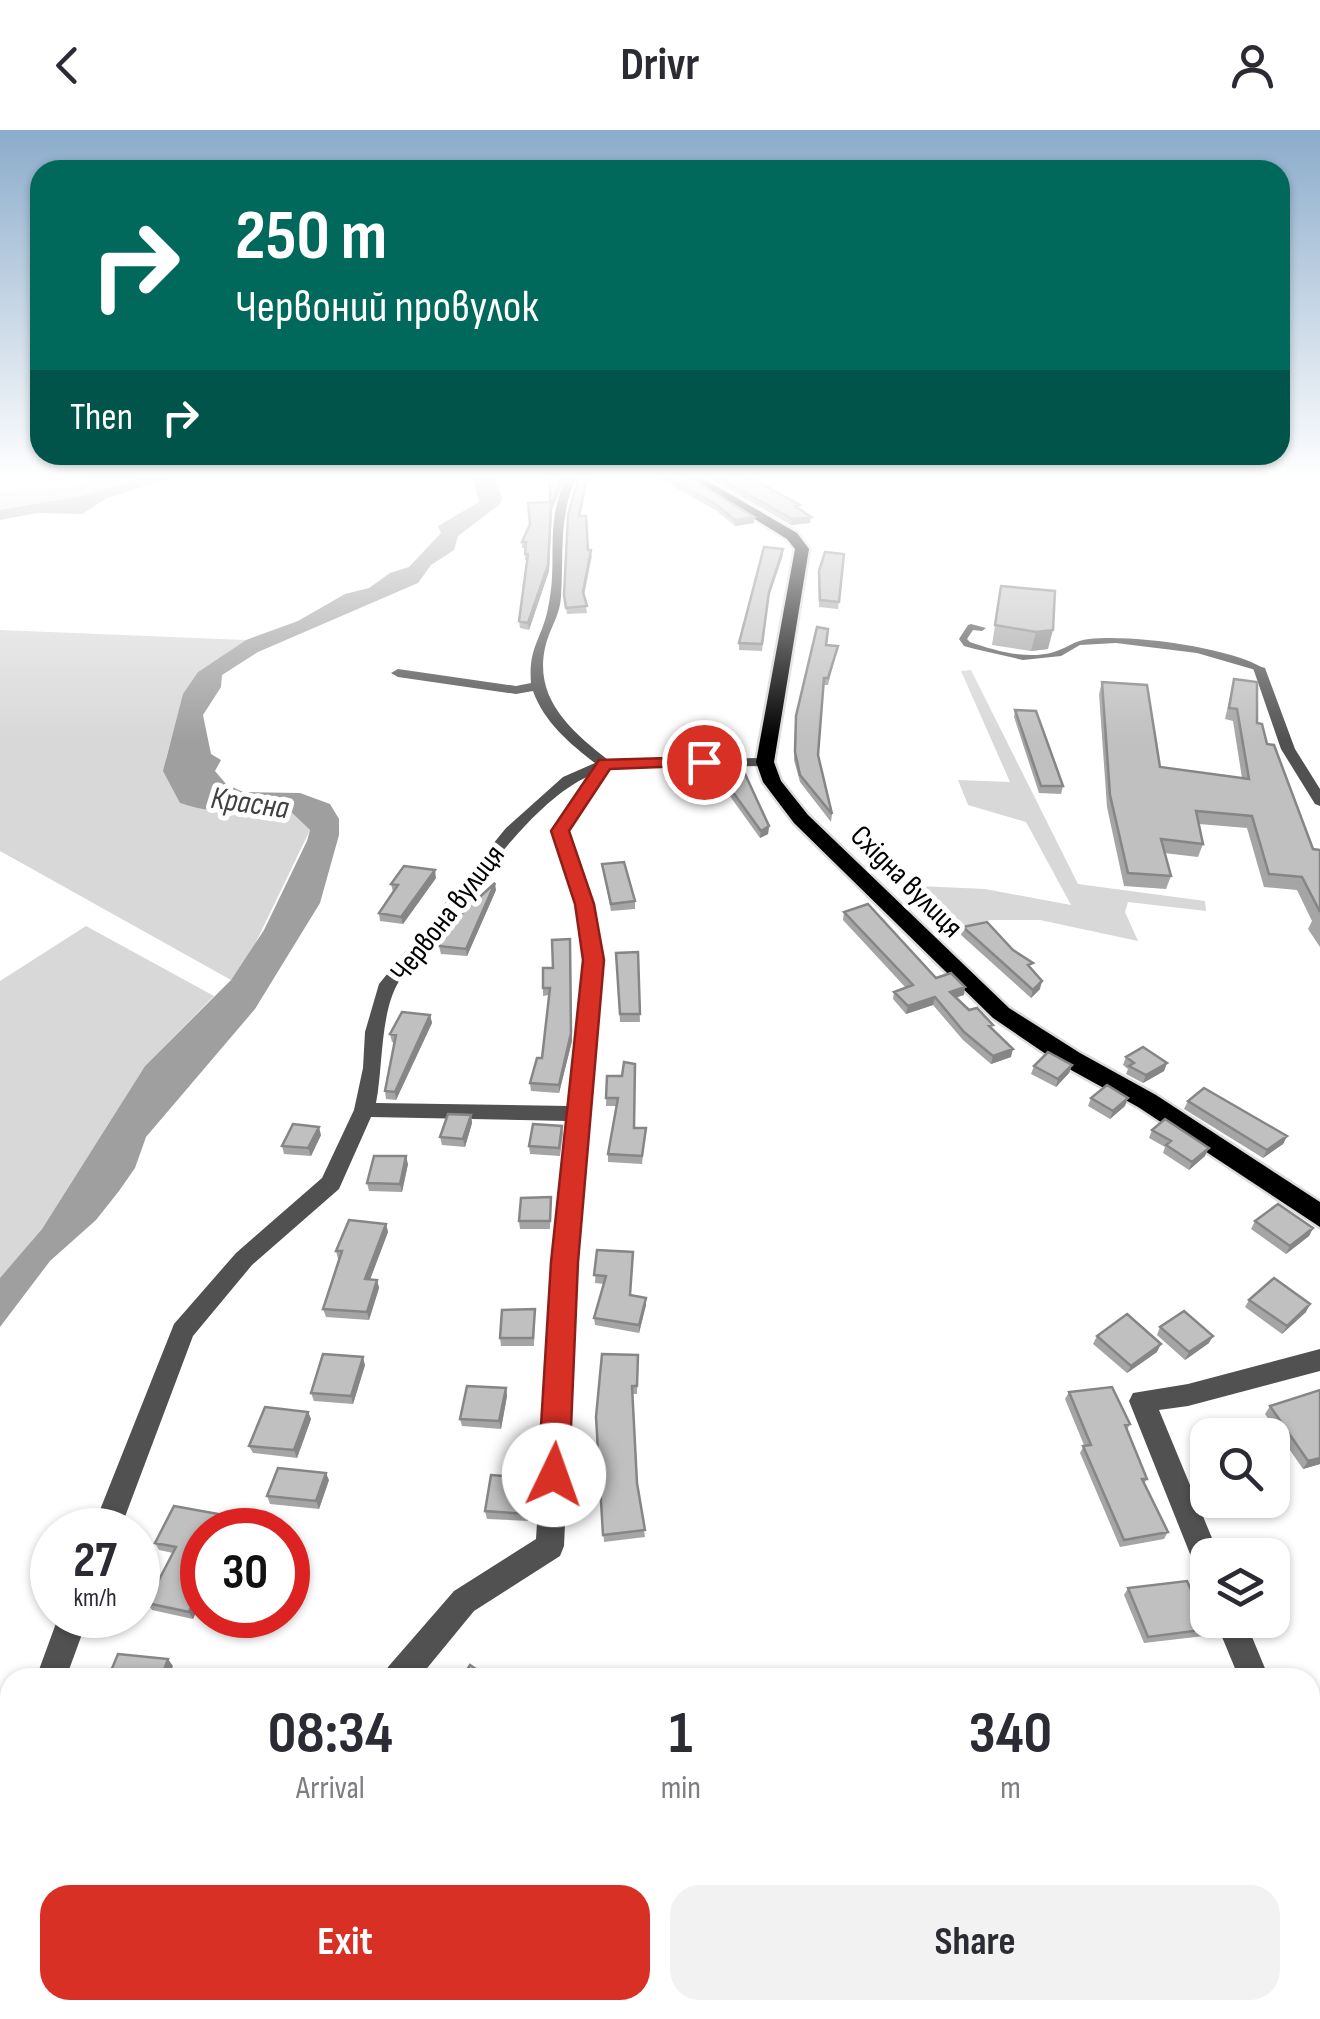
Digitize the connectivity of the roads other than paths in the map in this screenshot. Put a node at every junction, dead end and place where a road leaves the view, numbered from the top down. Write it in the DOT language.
graph roads {
  1 [pos="555,564"];
  2 [pos="799,564"];
  3 [pos="982,628"];
  4 [pos="1259,668"];
  5 [pos="398,673"];
  6 [pos="538,686"];
  7 [pos="765,762"];
  8 [pos="605,764"];
  9 [pos="1316,787"];
  10 [pos="1320,801"];
  11 [pos="364,1110"];
  12 [pos="581,1114"];
  13 [pos="1320,1216"];
  14 [pos="1320,1360"];
  15 [pos="115,1508"];
  16 [pos="1197,1538"];
  17 [pos="66,1638"];
  18 [pos="1237,1638"];
  19 [pos="55,1668"];
  20 [pos="407,1668"];
  21 [pos="1250,1668"];
  1 -- 6 [label="street"];
  2 -- 7 [label="main road"];
  3 -- 4 [label="lane"];
  4 -- 9 [label="street"];
  5 -- 6 [label="street"];
  6 -- 8 [label="street"];
  7 -- 8 [label="street"];
  7 -- 13 [label="main road, Східна вулиця"];
  8 -- 11 [label="street, Червона вулиця"];
  8 -- 12 [label="street"];
  9 -- 10 [label="street"];
  11 -- 12 [label="street"];
  11 -- 15 [label="street, Червона вулиця"];
  12 -- 20 [label="street"];
  14 -- 16 [label="street"];
  17 -- 19 [label="street"];
  18 -- 21 [label="street"];
}
